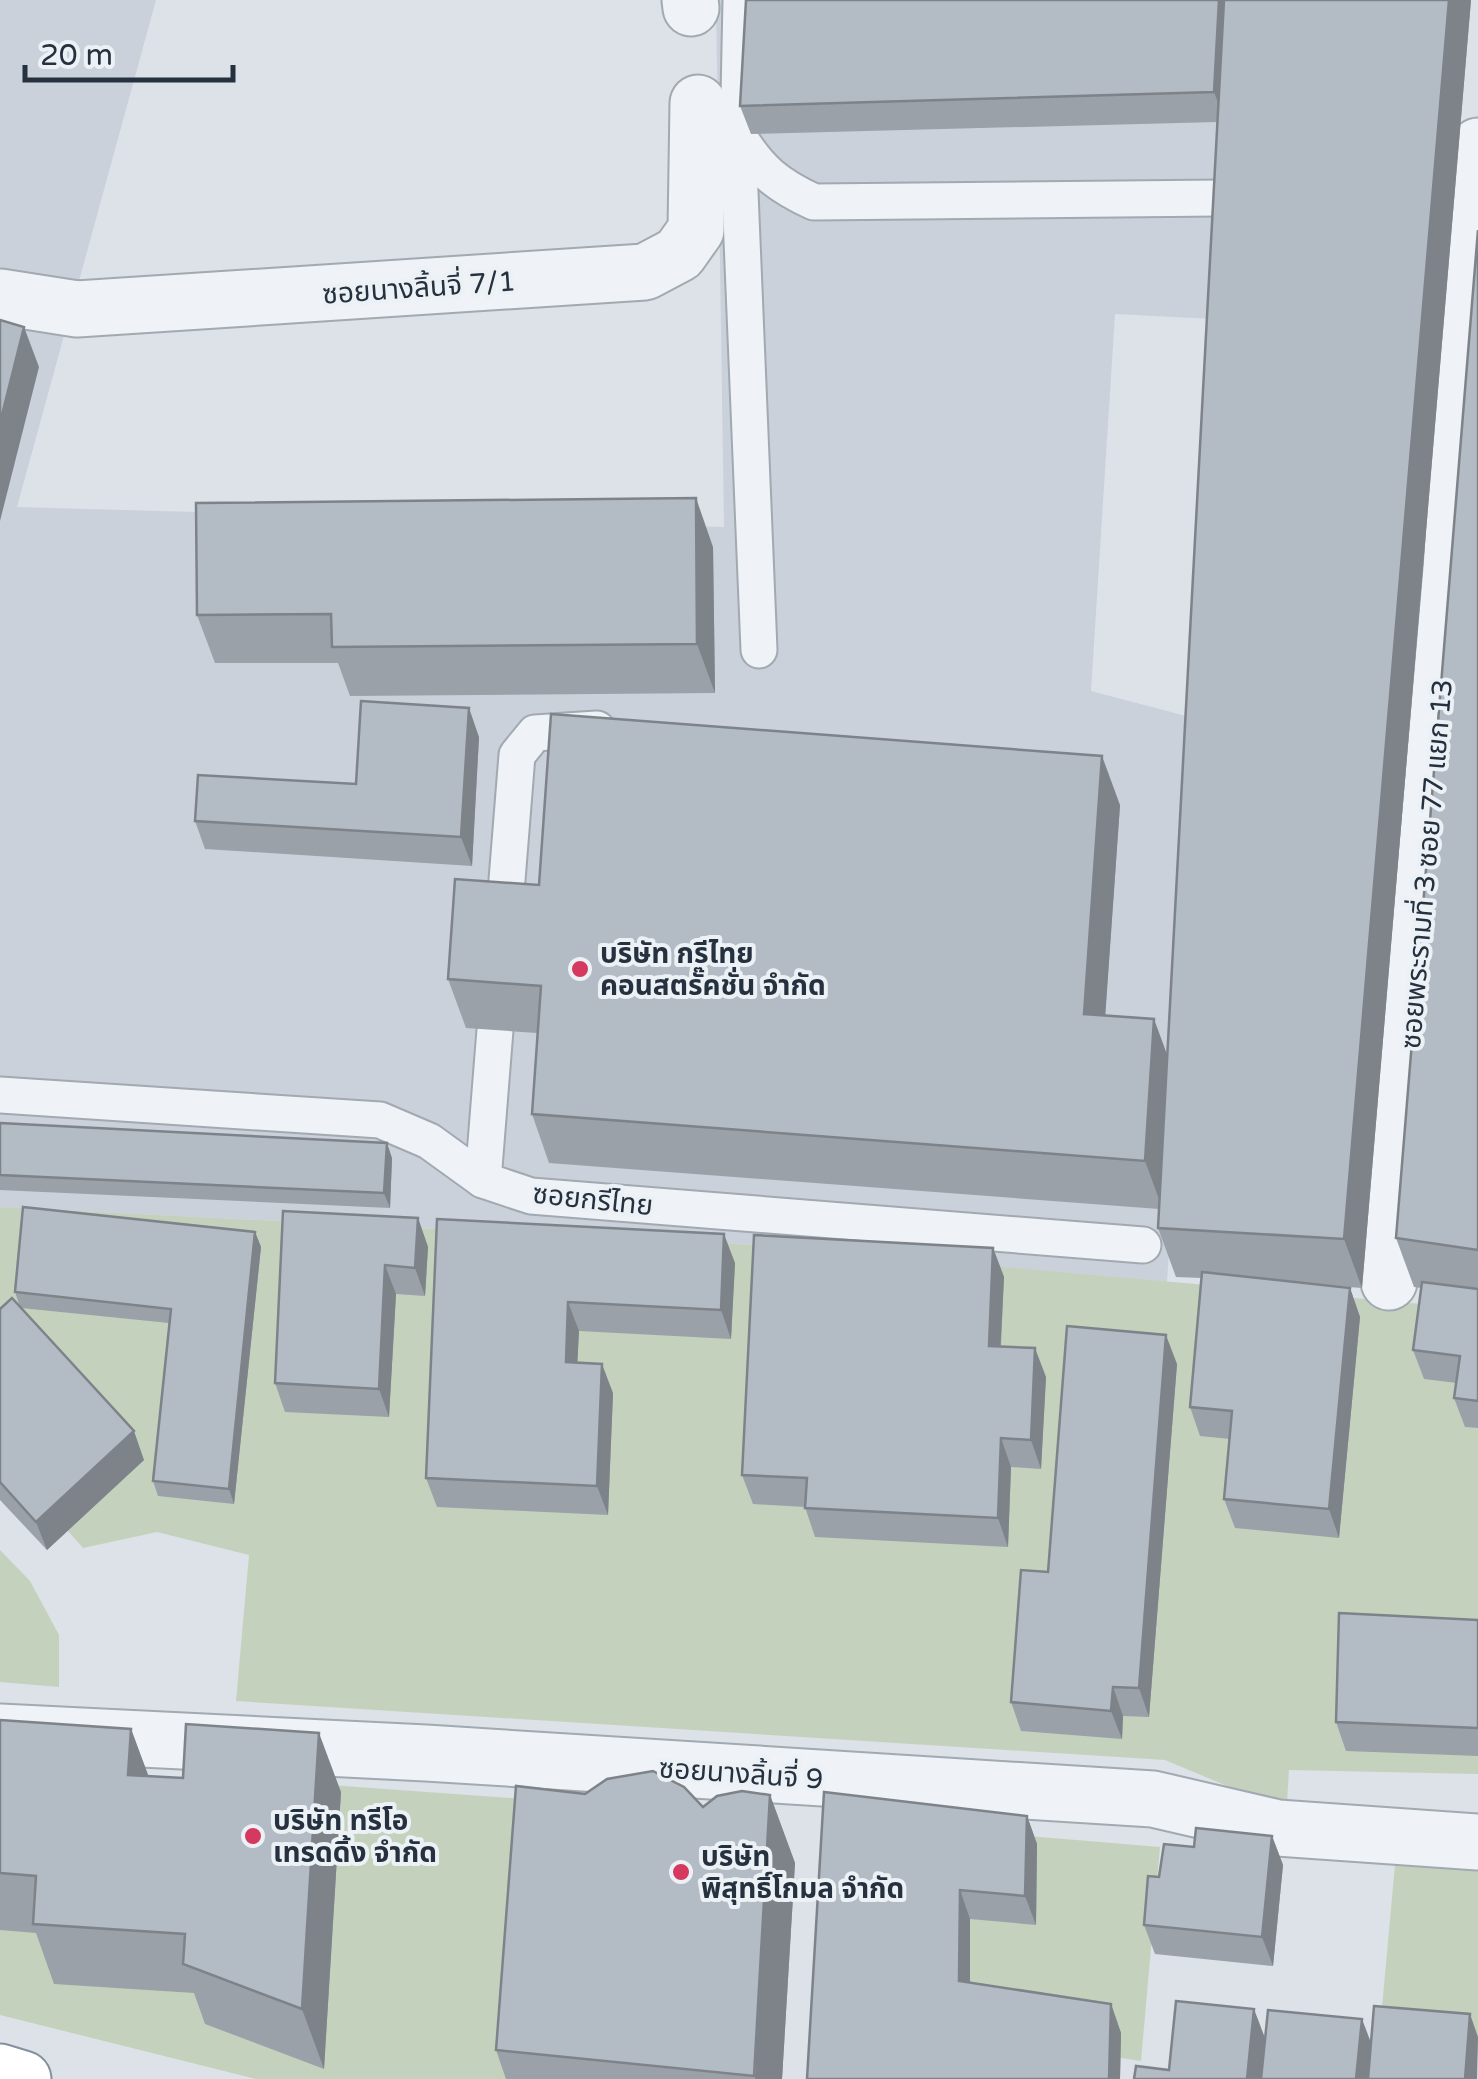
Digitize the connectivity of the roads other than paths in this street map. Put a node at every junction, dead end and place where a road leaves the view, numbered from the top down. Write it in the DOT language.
graph roads {
  1 [pos="707,3"];
  2 [pos="718,119"];
  3 [pos="1478,146"];
  4 [pos="1220,198"];
  5 [pos="0,297"];
  6 [pos="759,650"];
  7 [pos="634,727"];
  8 [pos="503,930"];
  9 [pos="495,1030"];
  10 [pos="0,1095"];
  11 [pos="483,1180"];
  12 [pos="1143,1246"];
  13 [pos="1389,1282"];
  14 [pos="0,1732"];
  15 [pos="1478,1842"];
  16 [pos="0,2072"];
  17 [pos="23,2079"];
  1 -- 2 [label="lane"];
  2 -- 4 [label="lane"];
  2 -- 5 [label="street, ซอยนางลิ้นจี่ 7/1"];
  2 -- 6 [label="lane"];
  3 -- 13 [label="street, ซอยพระรามที่ 3 ซอย 77 แยก 13"];
  7 -- 8 [label="lane"];
  9 -- 11 [label="lane"];
  10 -- 11 [label="lane, ซอยกรีไทย"];
  11 -- 12 [label="lane, ซอยกรีไทย"];
  14 -- 15 [label="street, ซอยนางลิ้นจี่ 9"];
  16 -- 17 [label="highway"];
}
